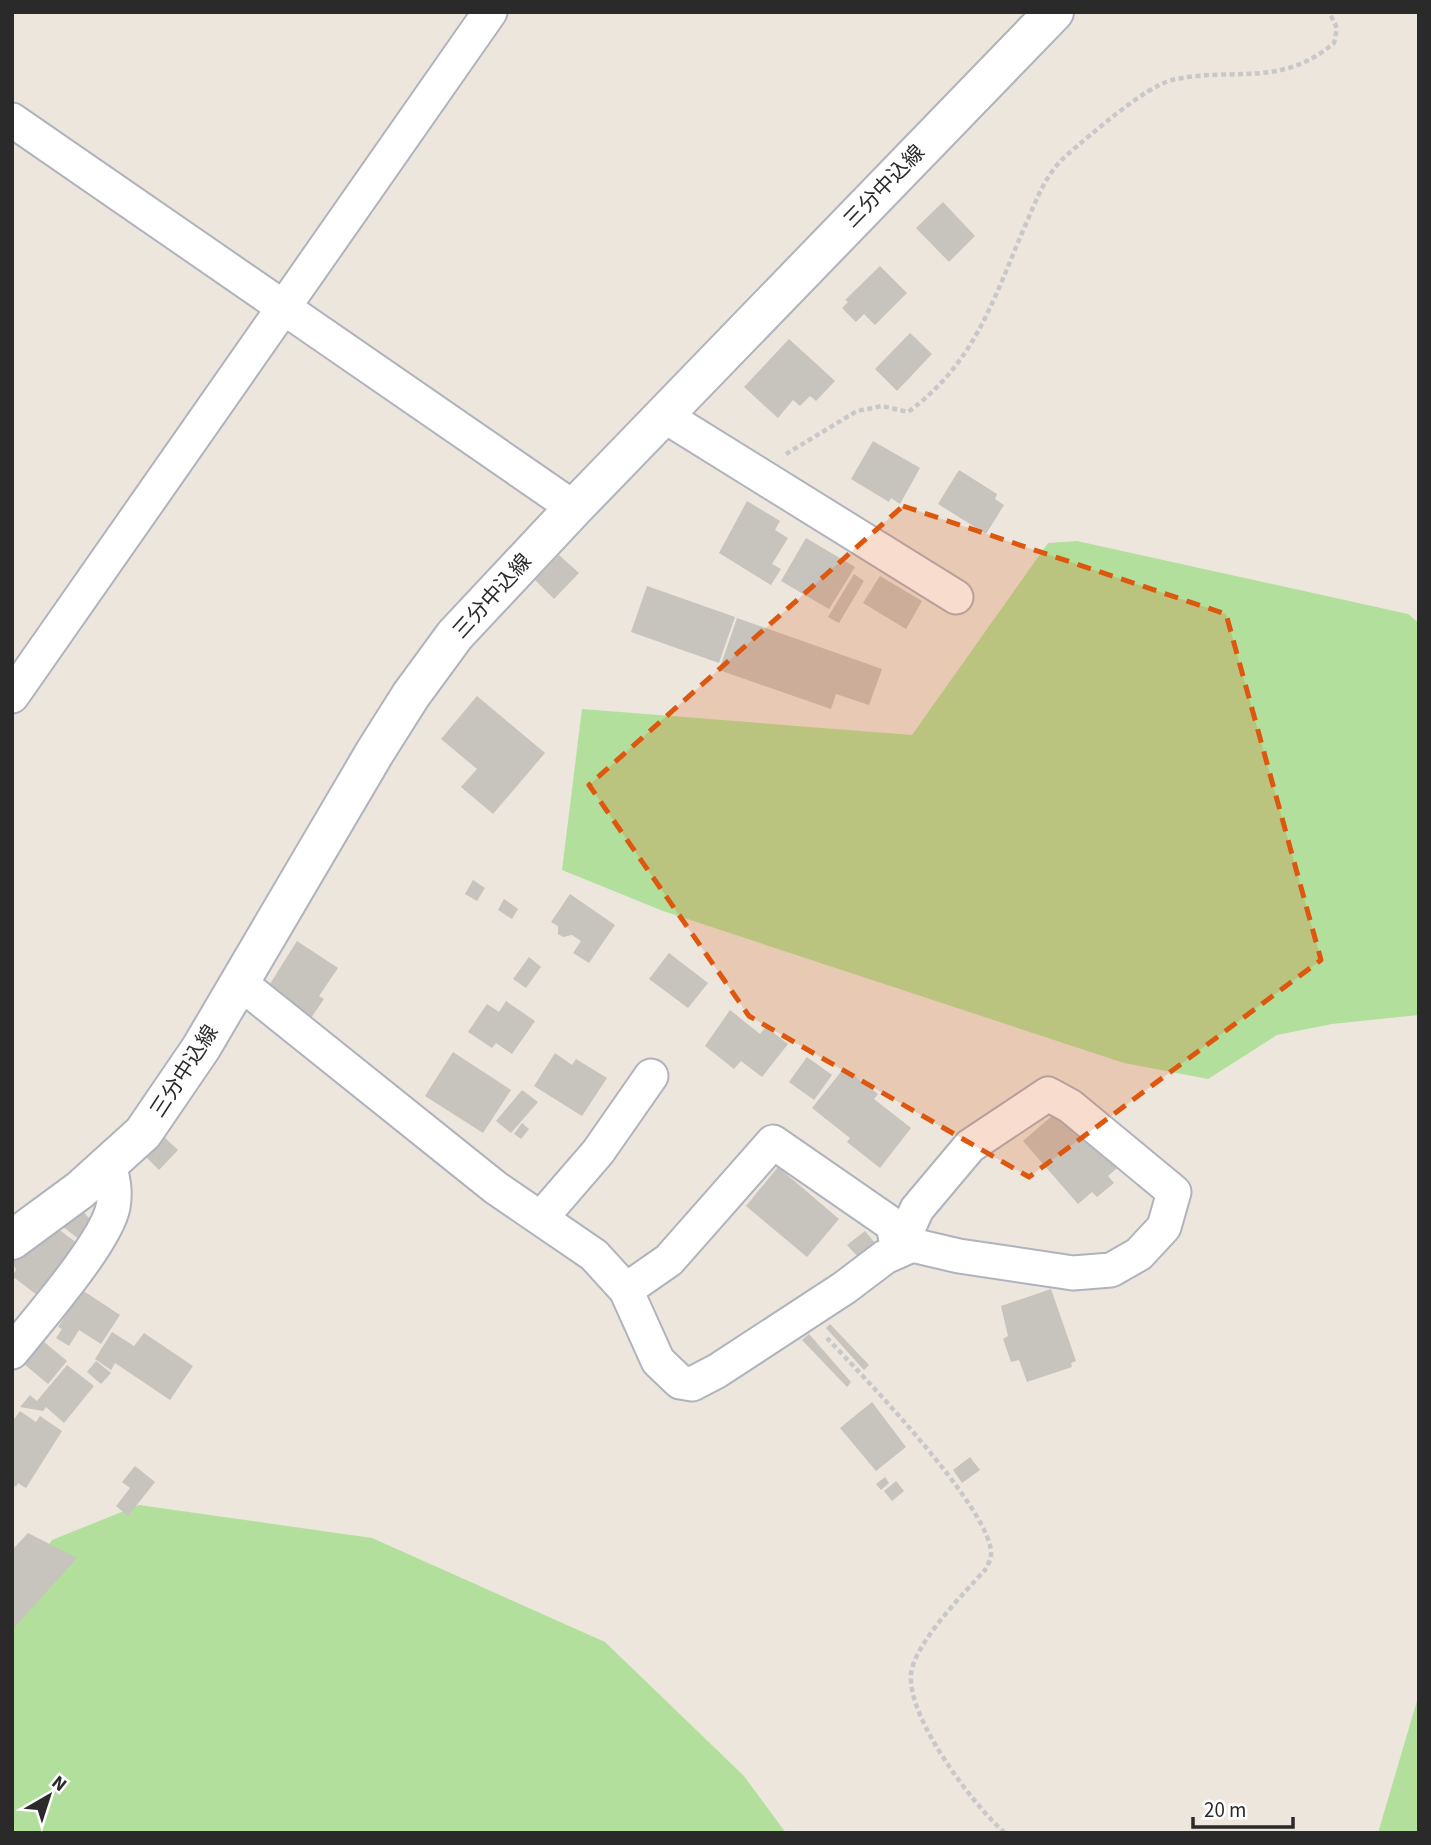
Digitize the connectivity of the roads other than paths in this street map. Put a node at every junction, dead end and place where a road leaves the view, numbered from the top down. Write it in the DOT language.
graph roads {
  1 [pos="490,12"];
  2 [pos="1054,12"];
  3 [pos="12,120"];
  4 [pos="282,308"];
  5 [pos="663,415"];
  6 [pos="574,508"];
  7 [pos="956,597"];
  8 [pos="12,696"];
  9 [pos="239,982"];
  10 [pos="650,1076"];
  11 [pos="109,1164"];
  12 [pos="541,1218"];
  13 [pos="12,1240"];
  14 [pos="898,1251"];
  15 [pos="626,1290"];
  16 [pos="12,1352"];
  1 -- 4 [label="street"];
  2 -- 5 [label="main road, 三分中込線"];
  3 -- 4 [label="street"];
  4 -- 6 [label="street"];
  4 -- 8 [label="street"];
  5 -- 6 [label="main road, 三分中込線"];
  5 -- 7 [label="street"];
  6 -- 9 [label="main road, 三分中込線"];
  9 -- 11 [label="main road, 三分中込線"];
  9 -- 12 [label="street"];
  10 -- 12 [label="street"];
  11 -- 13 [label="main road, 三分中込線"];
  11 -- 16 [label="street"];
  12 -- 15 [label="street"];
  14 -- 14 [label="street"];
  14 -- 15 [label="street"];
  14 -- 15 [label="street"];
}
